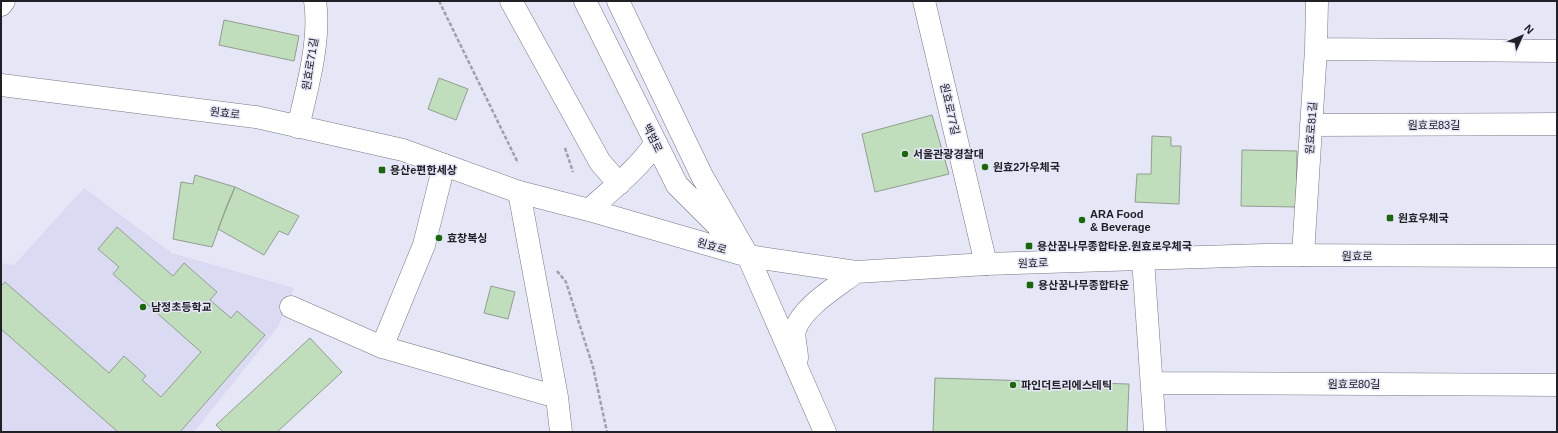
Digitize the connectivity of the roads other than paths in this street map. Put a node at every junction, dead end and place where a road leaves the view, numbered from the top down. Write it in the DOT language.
graph roads {
  1 [pos="4,1"];
  2 [pos="315,1"];
  3 [pos="511,1"];
  4 [pos="585,1"];
  5 [pos="618,1"];
  6 [pos="924,1"];
  7 [pos="1317,1"];
  8 [pos="1,4"];
  9 [pos="1316,49"];
  10 [pos="1557,51"];
  11 [pos="1,85"];
  12 [pos="671,110"];
  13 [pos="644,122"];
  14 [pos="1557,124"];
  15 [pos="1311,125"];
  16 [pos="298,127"];
  17 [pos="655,144"];
  18 [pos="444,165"];
  19 [pos="619,184"];
  20 [pos="519,192"];
  21 [pos="589,210"];
  22 [pos="748,256"];
  23 [pos="1303,256"];
  24 [pos="1557,256"];
  25 [pos="1144,259"];
  26 [pos="986,264"];
  27 [pos="856,272"];
  28 [pos="291,307"];
  29 [pos="382,347"];
  30 [pos="798,371"];
  31 [pos="1152,384"];
  32 [pos="1557,385"];
  33 [pos="557,397"];
  34 [pos="561,432"];
  35 [pos="825,432"];
  36 [pos="1155,432"];
  1 -- 8 [label="main road"];
  2 -- 16 [label="main road, 원효로71길"];
  3 -- 19 [label="main road"];
  4 -- 13 [label="main road, 백범로"];
  5 -- 12 [label="main road, 백범로"];
  6 -- 26 [label="main road, 원효로77길"];
  7 -- 9 [label="main road, 원효로81길"];
  9 -- 10 [label="main road"];
  9 -- 15 [label="main road, 원효로81길"];
  11 -- 16 [label="main road, 원효로"];
  12 -- 13 [label="main road"];
  12 -- 22 [label="main road, 백범로"];
  13 -- 17 [label="main road, 백범로"];
  14 -- 15 [label="main road, 원효로83길"];
  15 -- 23 [label="main road, 원효로81길"];
  16 -- 18 [label="main road, 원효로"];
  17 -- 19 [label="main road"];
  17 -- 22 [label="main road, 백범로"];
  18 -- 20 [label="main road, 원효로"];
  18 -- 29 [label="main road"];
  19 -- 21 [label="main road"];
  20 -- 21 [label="main road, 원효로"];
  20 -- 33 [label="main road"];
  21 -- 22 [label="main road, 원효로"];
  22 -- 27 [label="main road, 원효로"];
  22 -- 30 [label="main road, 백범로"];
  23 -- 24 [label="main road, 원효로"];
  23 -- 25 [label="main road, 원효로"];
  25 -- 26 [label="main road, 원효로"];
  25 -- 31 [label="main road"];
  26 -- 27 [label="main road, 원효로"];
  27 -- 30 [label="main road"];
  28 -- 29 [label="main road"];
  29 -- 33 [label="main road"];
  30 -- 35 [label="main road, 백범로"];
  31 -- 32 [label="main road, 원효로80길"];
  31 -- 36 [label="main road"];
  33 -- 34 [label="main road"];
}
